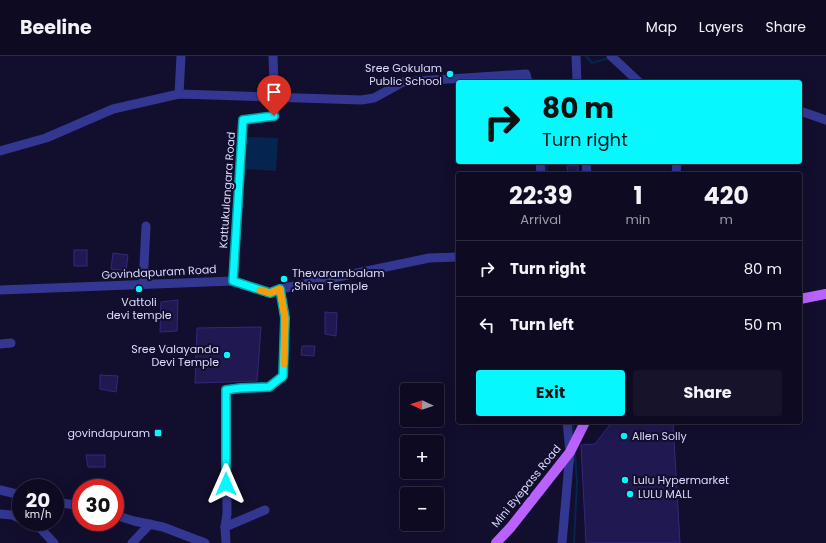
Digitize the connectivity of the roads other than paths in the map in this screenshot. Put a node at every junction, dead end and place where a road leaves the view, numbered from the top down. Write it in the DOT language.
graph roads {
  1 [pos="181,56"];
  2 [pos="273,56"];
  3 [pos="576,56"];
  4 [pos="611,56"];
  5 [pos="527,78"];
  6 [pos="456,80"];
  7 [pos="465,80"];
  8 [pos="577,80"];
  9 [pos="637,80"];
  10 [pos="179,94"];
  11 [pos="274,97"];
  12 [pos="802,112"];
  13 [pos="826,120"];
  14 [pos="0,150"];
  15 [pos="146,226"];
  16 [pos="456,257"];
  17 [pos="233,281"];
  18 [pos="143,285"];
  19 [pos="280,289"];
  20 [pos="0,290"];
  21 [pos="826,294"];
  22 [pos="802,299"];
  23 [pos="11,343"];
  24 [pos="0,344"];
  25 [pos="567,424"];
  26 [pos="584,424"];
  27 [pos="570,452"];
  28 [pos="0,490"];
  29 [pos="12,493"];
  30 [pos="265,510"];
  31 [pos="0,514"];
  32 [pos="12,515"];
  33 [pos="124,517"];
  34 [pos="150,524"];
  35 [pos="225,527"];
  36 [pos="43,531"];
  37 [pos="54,543"];
  38 [pos="132,543"];
  39 [pos="205,543"];
  40 [pos="226,543"];
  41 [pos="496,543"];
  42 [pos="562,543"];
  1 -- 10 [label="street"];
  2 -- 11 [label="street, Kattukulangara Road"];
  3 -- 8 [label="street"];
  4 -- 9 [label="street"];
  5 -- 7 [label="street"];
  6 -- 11 [label="street"];
  10 -- 11 [label="street"];
  10 -- 14 [label="street"];
  11 -- 17 [label="street, Kattukulangara Road"];
  12 -- 13 [label="street"];
  15 -- 18 [label="street"];
  16 -- 19 [label="street, Govindapuram Road"];
  17 -- 18 [label="street, Govindapuram Road"];
  17 -- 19 [label="street, Govindapuram Road"];
  18 -- 20 [label="street, Govindapuram Road"];
  19 -- 35 [label="street"];
  21 -- 22 [label="main road"];
  23 -- 24 [label="street"];
  25 -- 27 [label="street"];
  26 -- 27 [label="main road, Mini Byepass Road"];
  27 -- 41 [label="main road, Mini Byepass Road"];
  27 -- 42 [label="street"];
  28 -- 29 [label="street"];
  30 -- 35 [label="street"];
  31 -- 32 [label="street"];
  33 -- 34 [label="street"];
  34 -- 38 [label="street"];
  34 -- 39 [label="street"];
  35 -- 40 [label="street"];
  36 -- 37 [label="street"];
}
